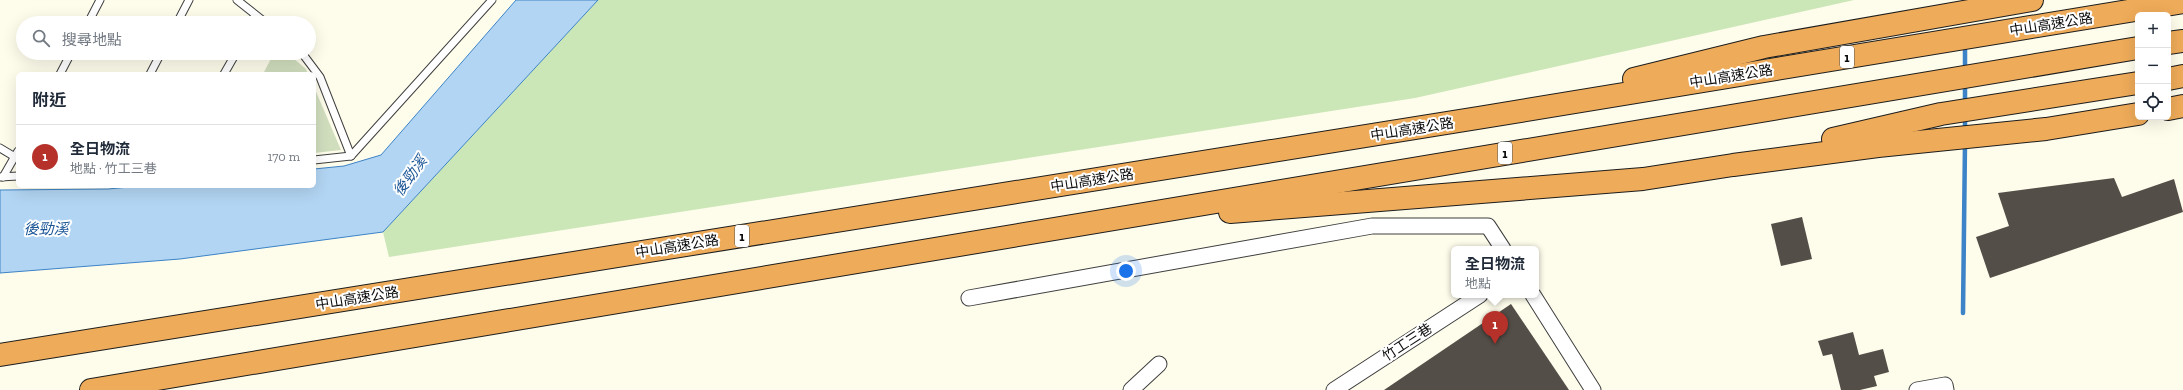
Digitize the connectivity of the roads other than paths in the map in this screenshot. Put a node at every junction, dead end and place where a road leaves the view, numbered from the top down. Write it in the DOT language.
graph roads {
  1 [pos="100,0"];
  2 [pos="189,0"];
  3 [pos="237,0"];
  4 [pos="492,0"];
  5 [pos="2032,0"];
  6 [pos="2183,2"];
  7 [pos="255,15"];
  8 [pos="92,16"];
  9 [pos="181,16"];
  10 [pos="2183,41"];
  11 [pos="2171,43"];
  12 [pos="2135,49"];
  13 [pos="67,60"];
  14 [pos="157,60"];
  15 [pos="232,60"];
  16 [pos="307,60"];
  17 [pos="61,72"];
  18 [pos="151,72"];
  19 [pos="225,72"];
  20 [pos="2183,76"];
  21 [pos="2171,78"];
  22 [pos="2135,83"];
  23 [pos="2183,106"];
  24 [pos="2171,108"];
  25 [pos="2135,114"];
  26 [pos="1484,117"];
  27 [pos="0,148"];
  28 [pos="16,154"];
  29 [pos="16,156"];
  30 [pos="351,156"];
  31 [pos="316,160"];
  32 [pos="1733,165"];
  33 [pos="16,176"];
  34 [pos="2,177"];
  35 [pos="1055,228"];
  36 [pos="1501,246"];
  37 [pos="969,298"];
  38 [pos="1475,298"];
  39 [pos="1535,298"];
  40 [pos="0,355"];
  41 [pos="1159,364"];
  42 [pos="91,390"];
  43 [pos="1131,390"];
  44 [pos="1334,390"];
  45 [pos="1593,390"];
  46 [pos="1917,390"];
  47 [pos="1946,390"];
  1 -- 8 [label="lane"];
  2 -- 9 [label="lane"];
  3 -- 7 [label="lane"];
  4 -- 30 [label="lane"];
  5 -- 26 [label="highway"];
  6 -- 26 [label="highway, 中山高速公路 / 1"];
  10 -- 11 [label="highway"];
  12 -- 35 [label="highway, 1"];
  13 -- 17 [label="lane"];
  14 -- 18 [label="lane"];
  15 -- 19 [label="lane"];
  16 -- 30 [label="lane"];
  20 -- 21 [label="highway"];
  22 -- 32 [label="highway"];
  23 -- 24 [label="highway"];
  25 -- 32 [label="highway"];
  26 -- 40 [label="highway, 中山高速公路 / 1"];
  27 -- 28 [label="lane"];
  29 -- 34 [label="lane"];
  30 -- 31 [label="lane"];
  32 -- 35 [label="highway"];
  33 -- 34 [label="lane"];
  35 -- 42 [label="highway, 1"];
  36 -- 37 [label="street"];
  38 -- 44 [label="street, 竹工三巷"];
  39 -- 45 [label="street"];
  41 -- 43 [label="street"];
  46 -- 47 [label="street"];
}
